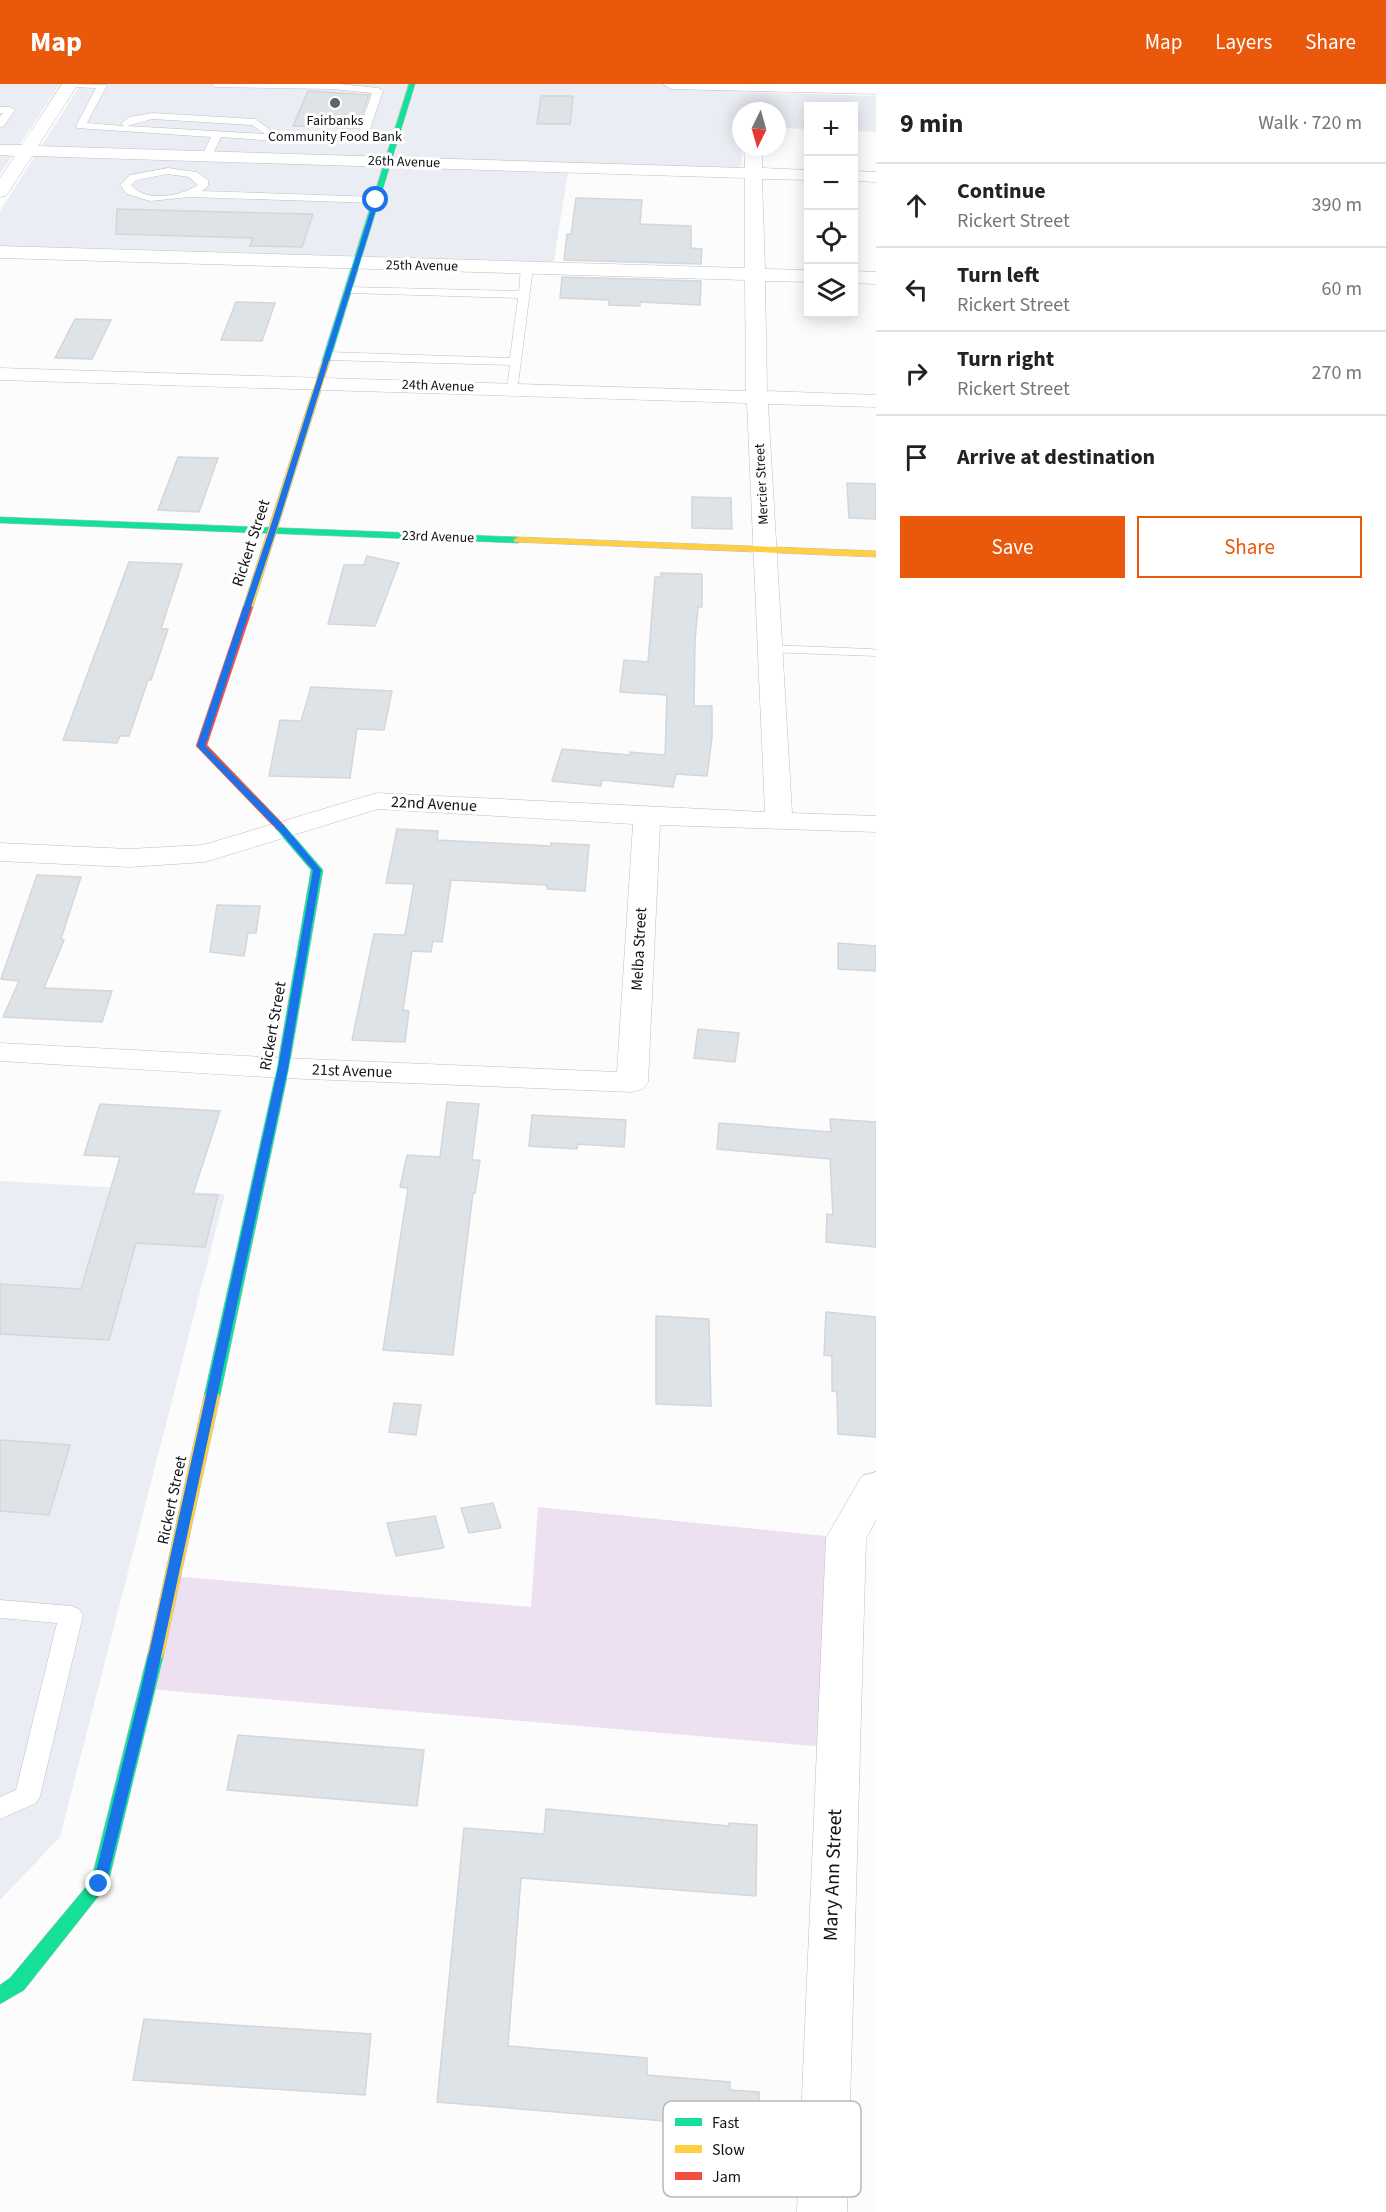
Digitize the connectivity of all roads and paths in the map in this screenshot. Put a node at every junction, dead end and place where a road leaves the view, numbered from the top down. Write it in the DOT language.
graph roads {
  1 [pos="70,84"];
  2 [pos="104,84"];
  3 [pos="216,84"];
  4 [pos="412,84"];
  5 [pos="671,84"];
  6 [pos="332,85"];
  7 [pos="876,89"];
  8 [pos="753,91"];
  9 [pos="0,110"];
  10 [pos="0,124"];
  11 [pos="117,128"];
  12 [pos="217,134"];
  13 [pos="276,138"];
  14 [pos="152,143"];
  15 [pos="0,150"];
  16 [pos="27,151"];
  17 [pos="207,156"];
  18 [pos="753,156"];
  19 [pos="388,162"];
  20 [pos="170,163"];
  21 [pos="753,173"];
  22 [pos="804,175"];
  23 [pos="858,176"];
  24 [pos="876,177"];
  25 [pos="0,192"];
  26 [pos="192,194"];
  27 [pos="376,200"];
  28 [pos="0,252"];
  29 [pos="355,264"];
  30 [pos="527,268"];
  31 [pos="755,274"];
  32 [pos="804,276"];
  33 [pos="858,277"];
  34 [pos="876,278"];
  35 [pos="348,290"];
  36 [pos="524,295"];
  37 [pos="328,356"];
  38 [pos="516,362"];
  39 [pos="0,374"];
  40 [pos="318,382"];
  41 [pos="513,389"];
  42 [pos="757,397"];
  43 [pos="876,401"];
  44 [pos="0,520"];
  45 [pos="273,531"];
  46 [pos="765,549"];
  47 [pos="876,554"];
  48 [pos="770,649"];
  49 [pos="871,653"];
  50 [pos="647,816"];
  51 [pos="779,820"];
  52 [pos="876,824"];
  53 [pos="283,830"];
  54 [pos="0,852"];
  55 [pos="0,1052"];
  56 [pos="283,1068"];
  57 [pos="632,1082"];
  58 [pos="876,1486"];
  59 [pos="0,1609"];
  60 [pos="0,1809"];
  61 [pos="0,1996"];
  62 [pos="826,2101"];
  63 [pos="823,2197"];
  64 [pos="822,2212"];
  1 -- 2 [label="lane"];
  1 -- 16 [label="street"];
  2 -- 11 [label="lane"];
  3 -- 6 [label="lane"];
  4 -- 19 [label="street, Rickert Street"];
  5 -- 8 [label="street"];
  6 -- 13 [label="lane"];
  7 -- 8 [label="street"];
  9 -- 10 [label="lane"];
  11 -- 13 [label="lane"];
  11 -- 14 [label="lane"];
  12 -- 13 [label="lane"];
  12 -- 14 [label="lane"];
  12 -- 17 [label="lane"];
  14 -- 16 [label="street, 26th Avenue"];
  14 -- 20 [label="street, 26th Avenue"];
  15 -- 16 [label="street, 26th Avenue"];
  16 -- 25 [label="street"];
  17 -- 19 [label="street, 26th Avenue"];
  17 -- 20 [label="street, 26th Avenue"];
  18 -- 21 [label="street, Mercier Street"];
  19 -- 21 [label="street, 26th Avenue"];
  19 -- 27 [label="street, Rickert Street"];
  20 -- 26 [label="lane"];
  20 -- 26 [label="lane"];
  21 -- 22 [label="street, 26th Avenue"];
  21 -- 31 [label="street, Mercier Street"];
  23 -- 24 [label="street"];
  26 -- 27 [label="lane"];
  27 -- 29 [label="street, Rickert Street"];
  28 -- 29 [label="street, 25th Avenue"];
  29 -- 30 [label="street, 25th Avenue"];
  29 -- 35 [label="street, Rickert Street"];
  30 -- 31 [label="street, 25th Avenue"];
  30 -- 36 [label="lane"];
  31 -- 32 [label="street, 25th Avenue"];
  31 -- 42 [label="street, Mercier Street"];
  33 -- 34 [label="street"];
  35 -- 36 [label="lane"];
  35 -- 37 [label="street, Rickert Street"];
  36 -- 38 [label="lane"];
  37 -- 38 [label="lane"];
  37 -- 40 [label="street, Rickert Street"];
  38 -- 41 [label="lane"];
  39 -- 40 [label="street, 24th Avenue"];
  40 -- 41 [label="street, 24th Avenue"];
  40 -- 45 [label="street, Rickert Street"];
  41 -- 42 [label="street, 24th Avenue"];
  42 -- 43 [label="street, 24th Avenue"];
  42 -- 46 [label="street, Mercier Street"];
  44 -- 45 [label="street, 23rd Avenue"];
  45 -- 46 [label="street, 23rd Avenue"];
  45 -- 53 [label="street, Rickert Street"];
  46 -- 47 [label="street, 23rd Avenue"];
  46 -- 48 [label="street, Mercier Street"];
  48 -- 49 [label="lane"];
  48 -- 51 [label="street, Mercier Street"];
  50 -- 51 [label="street, 22nd Avenue"];
  50 -- 53 [label="street, 22nd Avenue"];
  50 -- 57 [label="street, Melba Street"];
  51 -- 52 [label="street, 22nd Avenue"];
  53 -- 54 [label="street, 22nd Avenue"];
  53 -- 56 [label="street, Rickert Street"];
  55 -- 56 [label="street, 21st Avenue"];
  56 -- 57 [label="street, 21st Avenue"];
  56 -- 61 [label="street, Rickert Street"];
  58 -- 62 [label="street, Mary Ann Street"];
  59 -- 60 [label="lane"];
  63 -- 64 [label="street, Mary Ann Street"];
}
